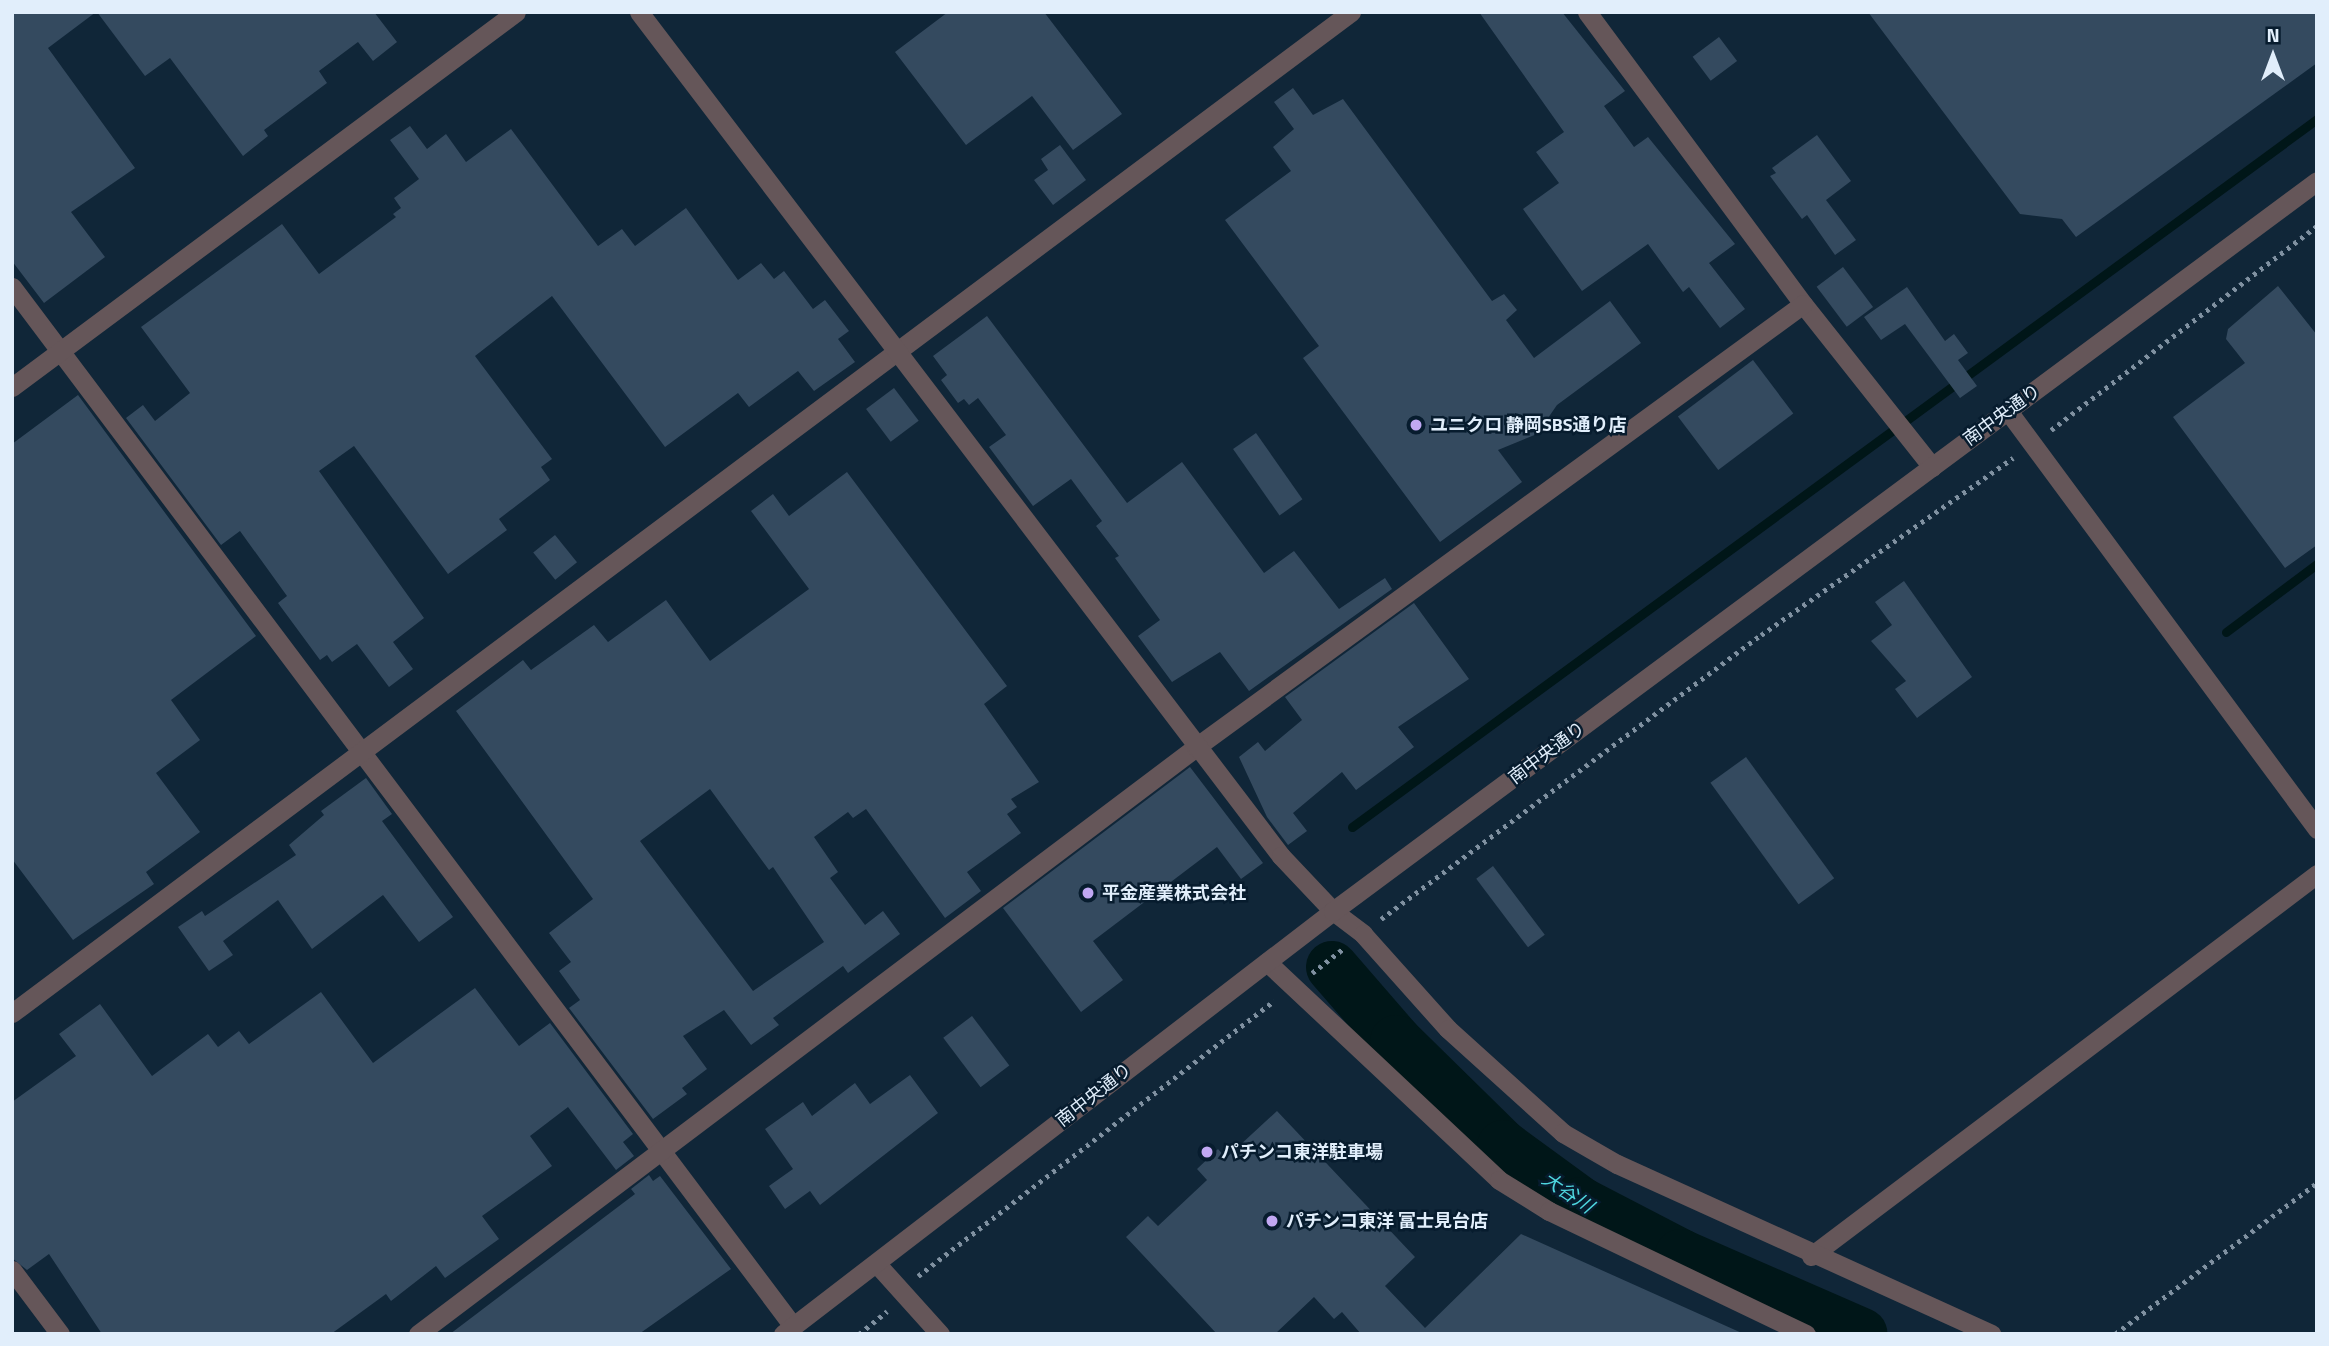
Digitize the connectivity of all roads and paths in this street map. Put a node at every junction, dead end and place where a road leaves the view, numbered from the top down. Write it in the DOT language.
graph roads {
  1 [pos="516,12"];
  2 [pos="639,12"];
  3 [pos="1351,12"];
  4 [pos="1587,12"];
  5 [pos="2317,181"];
  6 [pos="2317,226"];
  7 [pos="12,287"];
  8 [pos="1803,304"];
  9 [pos="60,352"];
  10 [pos="897,355"];
  11 [pos="12,387"];
  12 [pos="2008,411"];
  13 [pos="2032,444"];
  14 [pos="1932,467"];
  15 [pos="1196,747"];
  16 [pos="361,753"];
  17 [pos="2317,829"];
  18 [pos="2317,874"];
  19 [pos="1333,911"];
  20 [pos="1363,933"];
  21 [pos="1267,962"];
  22 [pos="1294,986"];
  23 [pos="12,1013"];
  24 [pos="662,1153"];
  25 [pos="2317,1183"];
  26 [pos="1811,1256"];
  27 [pos="876,1263"];
  28 [pos="12,1270"];
  29 [pos="910,1285"];
  30 [pos="894,1303"];
  31 [pos="788,1330"];
  32 [pos="60,1334"];
  33 [pos="418,1334"];
  34 [pos="859,1334"];
  35 [pos="940,1334"];
  36 [pos="1806,1334"];
  37 [pos="1991,1334"];
  38 [pos="2115,1334"];
  1 -- 9 [label="street"];
  2 -- 10 [label="street"];
  3 -- 10 [label="street"];
  4 -- 8 [label="street"];
  5 -- 12 [label="street, 南中央通り"];
  6 -- 13 [label="path"];
  7 -- 9 [label="street"];
  8 -- 14 [label="street"];
  8 -- 15 [label="street"];
  9 -- 11 [label="street"];
  9 -- 16 [label="street"];
  10 -- 15 [label="street"];
  10 -- 16 [label="street"];
  12 -- 13 [label="street"];
  12 -- 14 [label="street, 南中央通り"];
  13 -- 17 [label="street"];
  13 -- 20 [label="path"];
  14 -- 19 [label="street, 南中央通り"];
  15 -- 19 [label="street"];
  15 -- 24 [label="street"];
  16 -- 23 [label="street"];
  16 -- 24 [label="street"];
  18 -- 26 [label="street"];
  19 -- 20 [label="street"];
  19 -- 21 [label="street, 南中央通り"];
  20 -- 22 [label="path"];
  20 -- 26 [label="street"];
  21 -- 22 [label="street"];
  21 -- 27 [label="street, 南中央通り"];
  22 -- 29 [label="path"];
  22 -- 36 [label="street"];
  24 -- 31 [label="street"];
  24 -- 33 [label="street"];
  25 -- 38 [label="path"];
  26 -- 37 [label="street"];
  27 -- 31 [label="street, 南中央通り"];
  27 -- 35 [label="street"];
  28 -- 32 [label="street"];
  30 -- 34 [label="path"];
}
